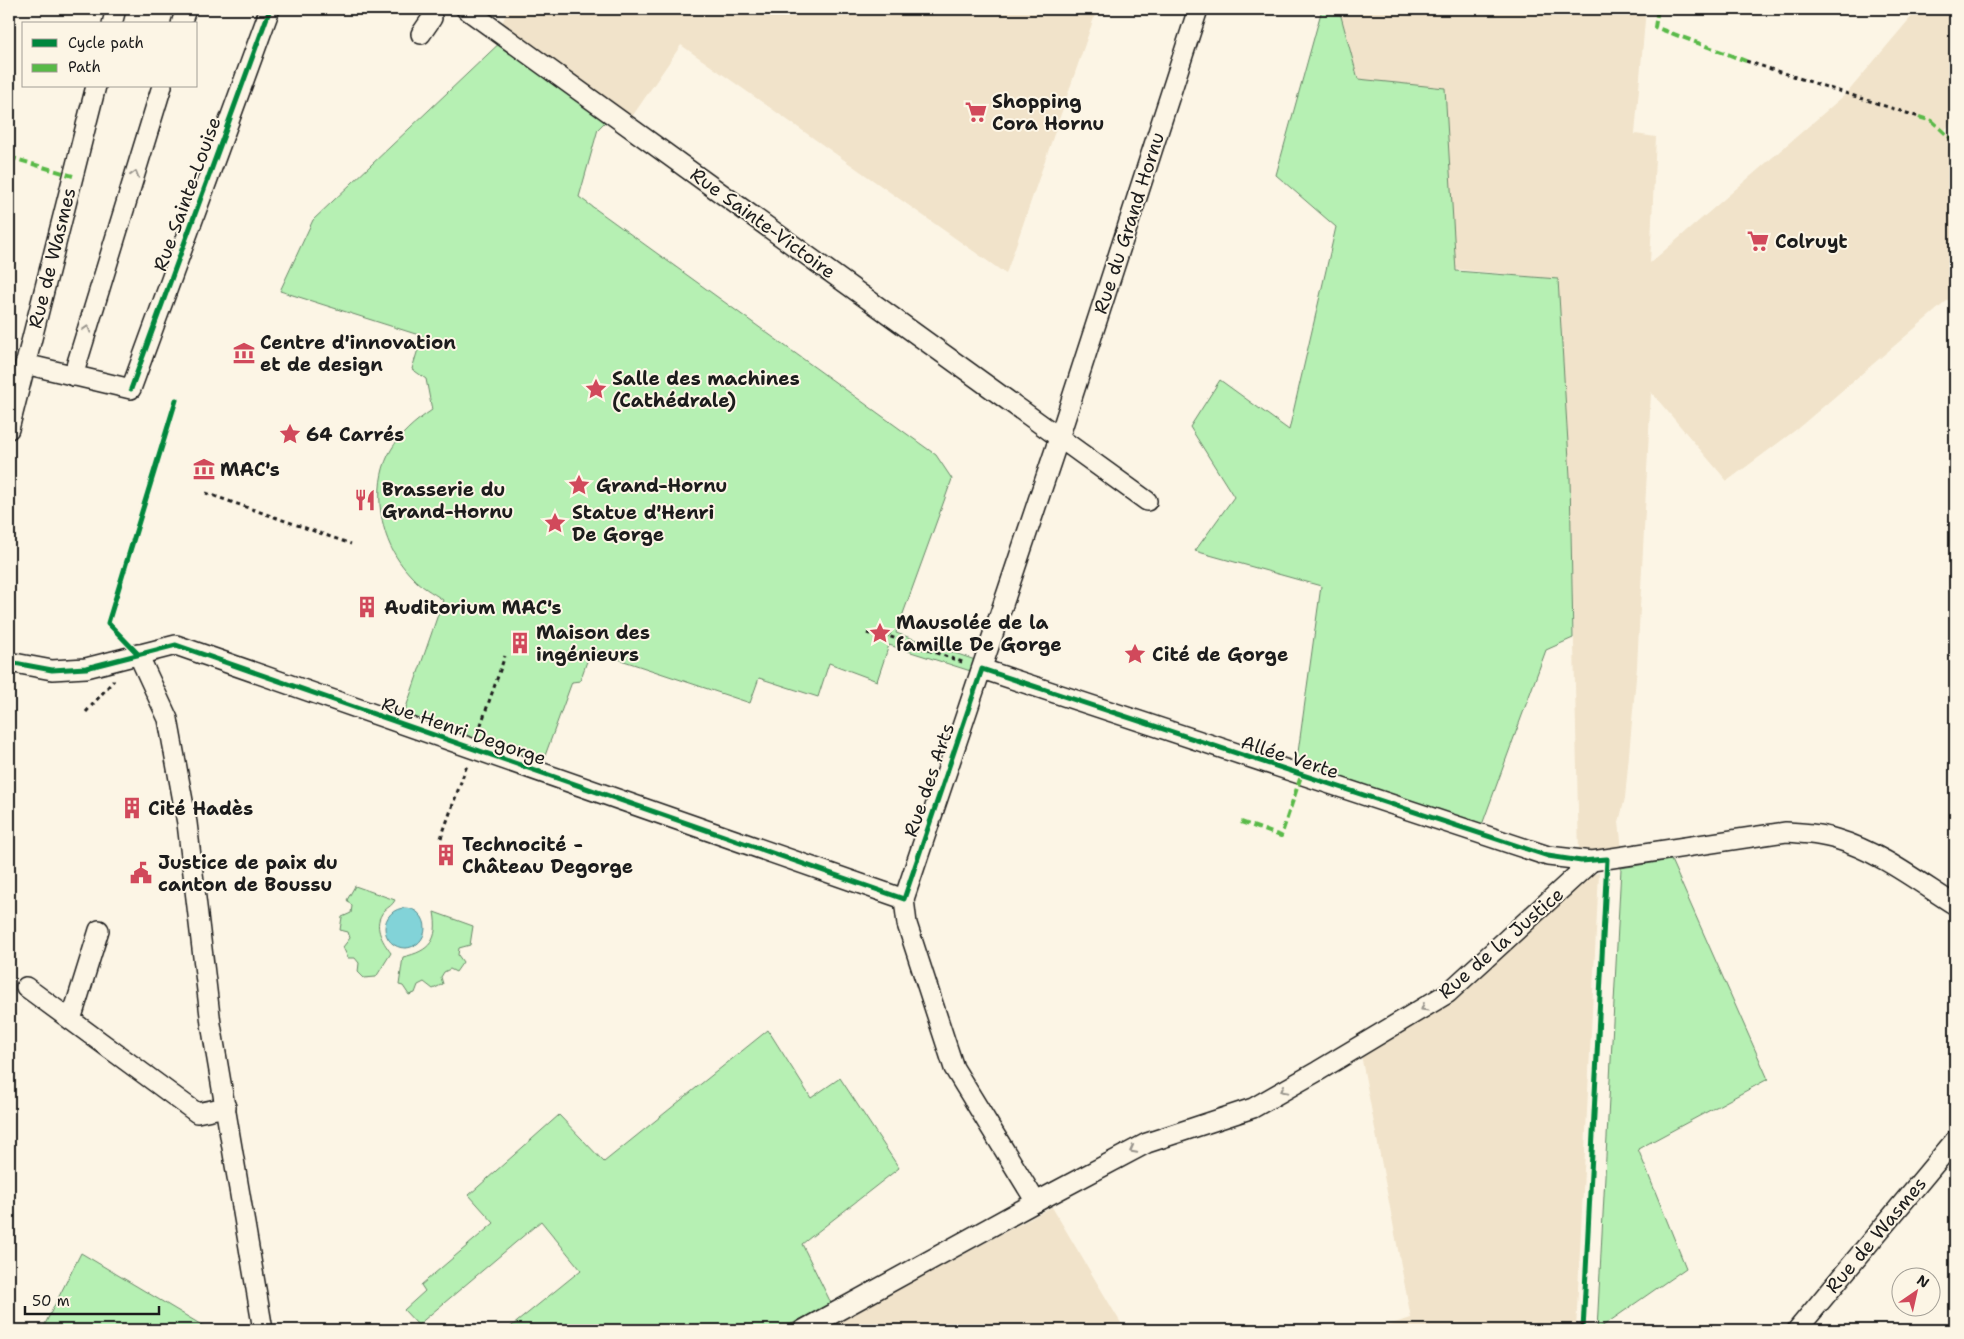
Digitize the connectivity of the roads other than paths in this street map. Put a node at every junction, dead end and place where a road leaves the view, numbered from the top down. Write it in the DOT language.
graph roads {
  1 [pos="116,9"];
  2 [pos="186,9"];
  3 [pos="270,9"];
  4 [pos="466,9"];
  5 [pos="1198,9"];
  6 [pos="436,13"];
  7 [pos="113,22"];
  8 [pos="182,22"];
  9 [pos="422,34"];
  10 [pos="95,88"];
  11 [pos="161,88"];
  12 [pos="25,364"];
  13 [pos="73,376"];
  14 [pos="9,429"];
  15 [pos="1059,438"];
  16 [pos="1147,501"];
  17 [pos="138,654"];
  18 [pos="9,662"];
  19 [pos="982,670"];
  20 [pos="1592,861"];
  21 [pos="904,899"];
  22 [pos="1955,905"];
  23 [pos="98,930"];
  24 [pos="26,987"];
  25 [pos="71,1020"];
  26 [pos="228,1114"];
  27 [pos="1955,1140"];
  28 [pos="1036,1202"];
  29 [pos="263,1330"];
  30 [pos="803,1330"];
  31 [pos="1797,1330"];
  1 -- 7 [label="street"];
  2 -- 8 [label="street"];
  3 -- 13 [label="street, Rue Sainte-Louise"];
  4 -- 15 [label="street, Rue Sainte-Victoire"];
  5 -- 15 [label="street, Rue du Grand Hornu"];
  6 -- 9 [label="street"];
  10 -- 12 [label="street, Rue de Wasmes"];
  13 -- 11 [label="street, one-way"];
  12 -- 13 [label="street, Rue Sainte-Louise"];
  12 -- 14 [label="street, Rue de Wasmes"];
  15 -- 16 [label="street, Rue Sainte-Victoire"];
  15 -- 19 [label="street, Rue des Arts"];
  17 -- 18 [label="street, Rue Henri Degorge"];
  17 -- 21 [label="street, Rue Henri Degorge"];
  17 -- 26 [label="street"];
  19 -- 20 [label="street, Allée Verte"];
  19 -- 21 [label="street, Rue des Arts"];
  20 -- 22 [label="street"];
  20 -- 28 [label="street, Rue de la Justice, one-way"];
  21 -- 28 [label="street"];
  23 -- 25 [label="street"];
  24 -- 25 [label="street"];
  25 -- 26 [label="street"];
  26 -- 29 [label="street"];
  27 -- 31 [label="street, Rue de Wasmes"];
  28 -- 30 [label="street, Rue de la Justice"];
}
